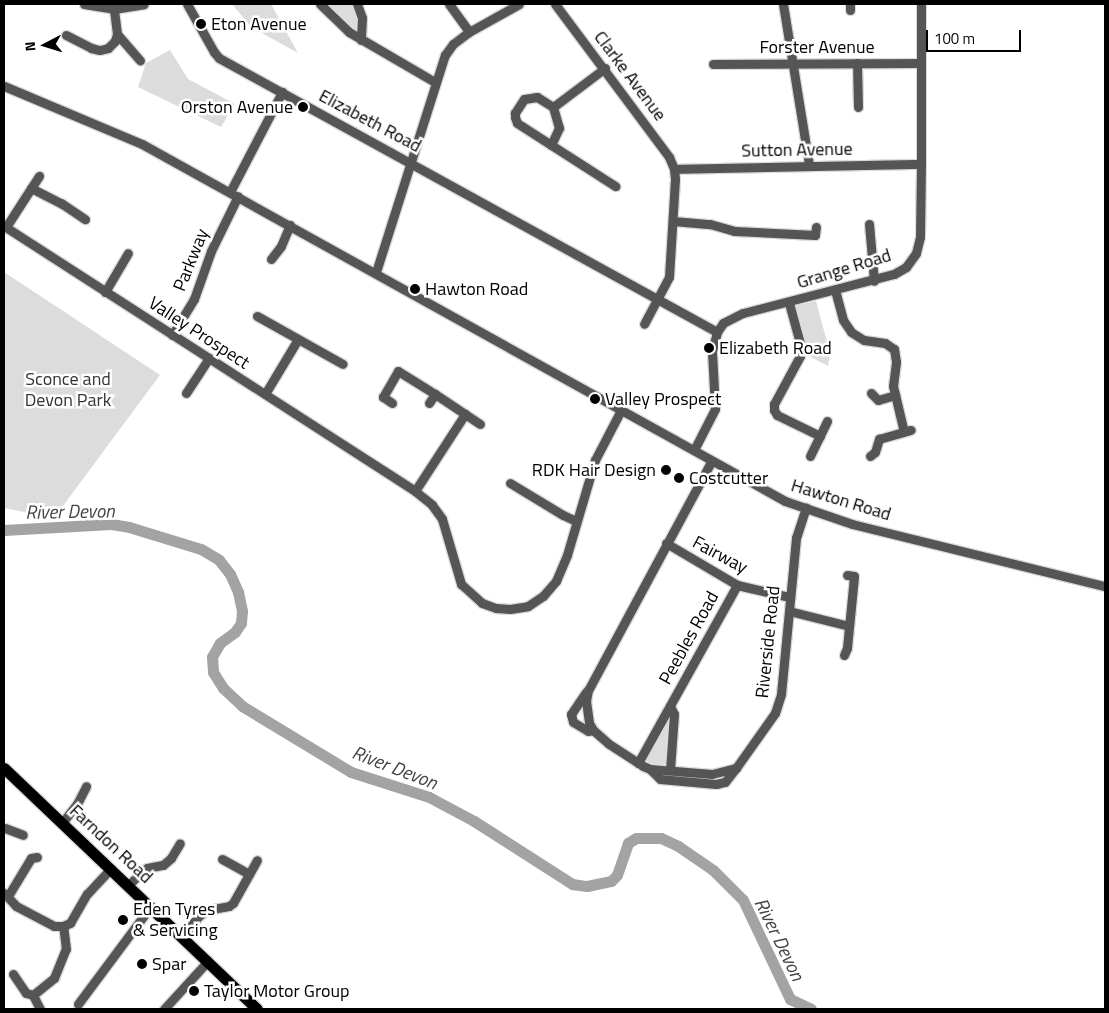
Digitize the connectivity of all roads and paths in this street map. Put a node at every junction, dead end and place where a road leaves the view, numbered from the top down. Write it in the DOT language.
graph roads {
  1 [pos="84,4"];
  2 [pos="144,4"];
  3 [pos="187,4"];
  4 [pos="320,4"];
  5 [pos="356,4"];
  6 [pos="449,4"];
  7 [pos="519,4"];
  8 [pos="555,4"];
  9 [pos="783,4"];
  10 [pos="921,4"];
  11 [pos="114,9"];
  12 [pos="469,32"];
  13 [pos="117,34"];
  14 [pos="66,35"];
  15 [pos="361,40"];
  16 [pos="140,60"];
  17 [pos="857,63"];
  18 [pos="921,63"];
  19 [pos="714,64"];
  20 [pos="793,64"];
  21 [pos="605,68"];
  22 [pos="435,82"];
  23 [pos="4,86"];
  24 [pos="282,92"];
  25 [pos="856,105"];
  26 [pos="553,107"];
  27 [pos="551,145"];
  28 [pos="410,161"];
  29 [pos="921,164"];
  30 [pos="808,166"];
  31 [pos="674,169"];
  32 [pos="39,176"];
  33 [pos="615,186"];
  34 [pos="31,188"];
  35 [pos="234,194"];
  36 [pos="85,219"];
  37 [pos="673,222"];
  38 [pos="869,224"];
  39 [pos="290,225"];
  40 [pos="5,226"];
  41 [pos="815,235"];
  42 [pos="128,253"];
  43 [pos="271,259"];
  44 [pos="376,272"];
  45 [pos="874,281"];
  46 [pos="835,290"];
  47 [pos="105,292"];
  48 [pos="659,298"];
  49 [pos="789,302"];
  50 [pos="257,316"];
  51 [pos="644,324"];
  52 [pos="717,332"];
  53 [pos="172,335"];
  54 [pos="298,339"];
  55 [pos="800,356"];
  56 [pos="208,358"];
  57 [pos="809,361"];
  58 [pos="343,364"];
  59 [pos="186,393"];
  60 [pos="265,394"];
  61 [pos="435,394"];
  62 [pos="895,395"];
  63 [pos="873,398"];
  64 [pos="392,403"];
  65 [pos="429,403"];
  66 [pos="621,410"];
  67 [pos="465,414"];
  68 [pos="827,421"];
  69 [pos="480,424"];
  70 [pos="820,436"];
  71 [pos="694,450"];
  72 [pos="875,454"];
  73 [pos="810,456"];
  74 [pos="711,462"];
  75 [pos="510,483"];
  76 [pos="415,491"];
  77 [pos="806,508"];
  78 [pos="576,521"];
  79 [pos="666,544"];
  80 [pos="847,575"];
  81 [pos="736,585"];
  82 [pos="1105,586"];
  83 [pos="789,597"];
  84 [pos="825,608"];
  85 [pos="789,611"];
  86 [pos="822,618"];
  87 [pos="849,626"];
  88 [pos="843,650"];
  89 [pos="588,690"];
  90 [pos="670,706"];
  91 [pos="593,730"];
  92 [pos="638,763"];
  93 [pos="4,768"];
  94 [pos="736,768"];
  95 [pos="650,769"];
  96 [pos="670,770"];
  97 [pos="86,786"];
  98 [pos="62,823"];
  99 [pos="4,828"];
  100 [pos="23,836"];
  101 [pos="180,843"];
  102 [pos="31,857"];
  103 [pos="222,859"];
  104 [pos="257,860"];
  105 [pos="111,868"];
  106 [pos="249,874"];
  107 [pos="128,885"];
  108 [pos="6,895"];
  109 [pos="151,906"];
  110 [pos="64,926"];
  111 [pos="182,936"];
  112 [pos="208,961"];
  113 [pos="13,974"];
  114 [pos="33,995"];
  115 [pos="78,1004"];
  116 [pos="40,1009"];
  117 [pos="164,1009"];
  118 [pos="257,1009"];
  1 -- 11 [label="street"];
  2 -- 11 [label="street"];
  3 -- 24 [label="street, Elizabeth Road"];
  4 -- 15 [label="street"];
  5 -- 15 [label="street"];
  6 -- 12 [label="street"];
  7 -- 12 [label="street"];
  8 -- 21 [label="street, Clarke Avenue"];
  9 -- 20 [label="street"];
  10 -- 18 [label="street, Grange Road"];
  11 -- 13 [label="street"];
  12 -- 22 [label="street"];
  13 -- 14 [label="street"];
  13 -- 16 [label="street"];
  15 -- 22 [label="street"];
  17 -- 18 [label="street, Forster Avenue"];
  17 -- 20 [label="street, Forster Avenue"];
  17 -- 25 [label="street"];
  18 -- 29 [label="street, Grange Road"];
  19 -- 20 [label="street, Forster Avenue"];
  20 -- 30 [label="street"];
  21 -- 26 [label="street"];
  21 -- 31 [label="street, Clarke Avenue"];
  22 -- 28 [label="street"];
  23 -- 35 [label="street, Hawton Road"];
  24 -- 28 [label="street, Elizabeth Road"];
  24 -- 35 [label="street"];
  26 -- 27 [label="street"];
  26 -- 27 [label="street"];
  27 -- 33 [label="street"];
  28 -- 44 [label="street"];
  28 -- 48 [label="street, Elizabeth Road"];
  29 -- 30 [label="street, Sutton Avenue"];
  29 -- 45 [label="street, Grange Road"];
  30 -- 31 [label="street, Sutton Avenue"];
  31 -- 37 [label="street"];
  32 -- 34 [label="street"];
  34 -- 36 [label="street"];
  34 -- 40 [label="street"];
  35 -- 39 [label="street, Hawton Road"];
  35 -- 53 [label="street, Parkway"];
  37 -- 41 [label="street"];
  37 -- 48 [label="street"];
  38 -- 45 [label="street"];
  39 -- 43 [label="street"];
  39 -- 44 [label="street, Hawton Road"];
  40 -- 47 [label="street, Valley Prospect"];
  42 -- 47 [label="street"];
  44 -- 66 [label="street, Hawton Road"];
  45 -- 46 [label="street, Grange Road"];
  46 -- 49 [label="street, Grange Road"];
  46 -- 62 [label="street"];
  47 -- 53 [label="street, Valley Prospect"];
  48 -- 51 [label="street"];
  48 -- 52 [label="street, Elizabeth Road"];
  49 -- 52 [label="street, Grange Road"];
  49 -- 55 [label="street"];
  50 -- 54 [label="street"];
  52 -- 71 [label="street"];
  53 -- 56 [label="street, Valley Prospect"];
  54 -- 58 [label="street"];
  54 -- 60 [label="street"];
  55 -- 57 [label="street"];
  55 -- 70 [label="street"];
  56 -- 59 [label="street"];
  56 -- 60 [label="street, Valley Prospect"];
  60 -- 76 [label="street, Valley Prospect"];
  61 -- 64 [label="street"];
  61 -- 65 [label="street"];
  61 -- 67 [label="street"];
  62 -- 63 [label="street"];
  62 -- 72 [label="street"];
  66 -- 71 [label="street, Hawton Road"];
  66 -- 78 [label="street, Valley Prospect"];
  67 -- 69 [label="street"];
  67 -- 76 [label="street"];
  68 -- 70 [label="street"];
  70 -- 73 [label="street"];
  71 -- 74 [label="street, Hawton Road"];
  74 -- 77 [label="street, Hawton Road"];
  74 -- 79 [label="street, Riverside Road"];
  75 -- 78 [label="street"];
  76 -- 78 [label="street, Valley Prospect"];
  77 -- 82 [label="street, Hawton Road"];
  77 -- 83 [label="street, Riverside Road"];
  79 -- 81 [label="street, Fairway"];
  79 -- 89 [label="street, Riverside Road"];
  80 -- 87 [label="street"];
  81 -- 83 [label="street, Fairway"];
  81 -- 90 [label="street, Peebles Road"];
  83 -- 85 [label="street, Riverside Road"];
  84 -- 86 [label="street"];
  85 -- 86 [label="street"];
  85 -- 94 [label="street, Riverside Road"];
  86 -- 87 [label="street"];
  87 -- 88 [label="street"];
  89 -- 91 [label="street, Riverside Road"];
  89 -- 91 [label="street, Riverside Road"];
  90 -- 92 [label="street, Peebles Road"];
  90 -- 96 [label="street, Peebles Road"];
  91 -- 92 [label="street, Riverside Road"];
  92 -- 95 [label="street, Riverside Road"];
  93 -- 98 [label="main road, Farndon Road"];
  94 -- 95 [label="street, Riverside Road"];
  94 -- 96 [label="street, Riverside Road"];
  95 -- 96 [label="street, Riverside Road"];
  97 -- 98 [label="street"];
  98 -- 105 [label="main road, Farndon Road"];
  99 -- 100 [label="street"];
  101 -- 107 [label="street"];
  102 -- 108 [label="street"];
  103 -- 106 [label="street"];
  104 -- 106 [label="street"];
  105 -- 107 [label="main road, Farndon Road"];
  105 -- 110 [label="street"];
  106 -- 111 [label="street"];
  107 -- 109 [label="main road, Farndon Road"];
  108 -- 110 [label="street"];
  109 -- 111 [label="main road, Farndon Road"];
  109 -- 115 [label="street"];
  110 -- 114 [label="street"];
  111 -- 112 [label="main road, Farndon Road"];
  112 -- 117 [label="street"];
  112 -- 118 [label="main road, Farndon Road"];
  113 -- 114 [label="street"];
  114 -- 116 [label="street"];
}
